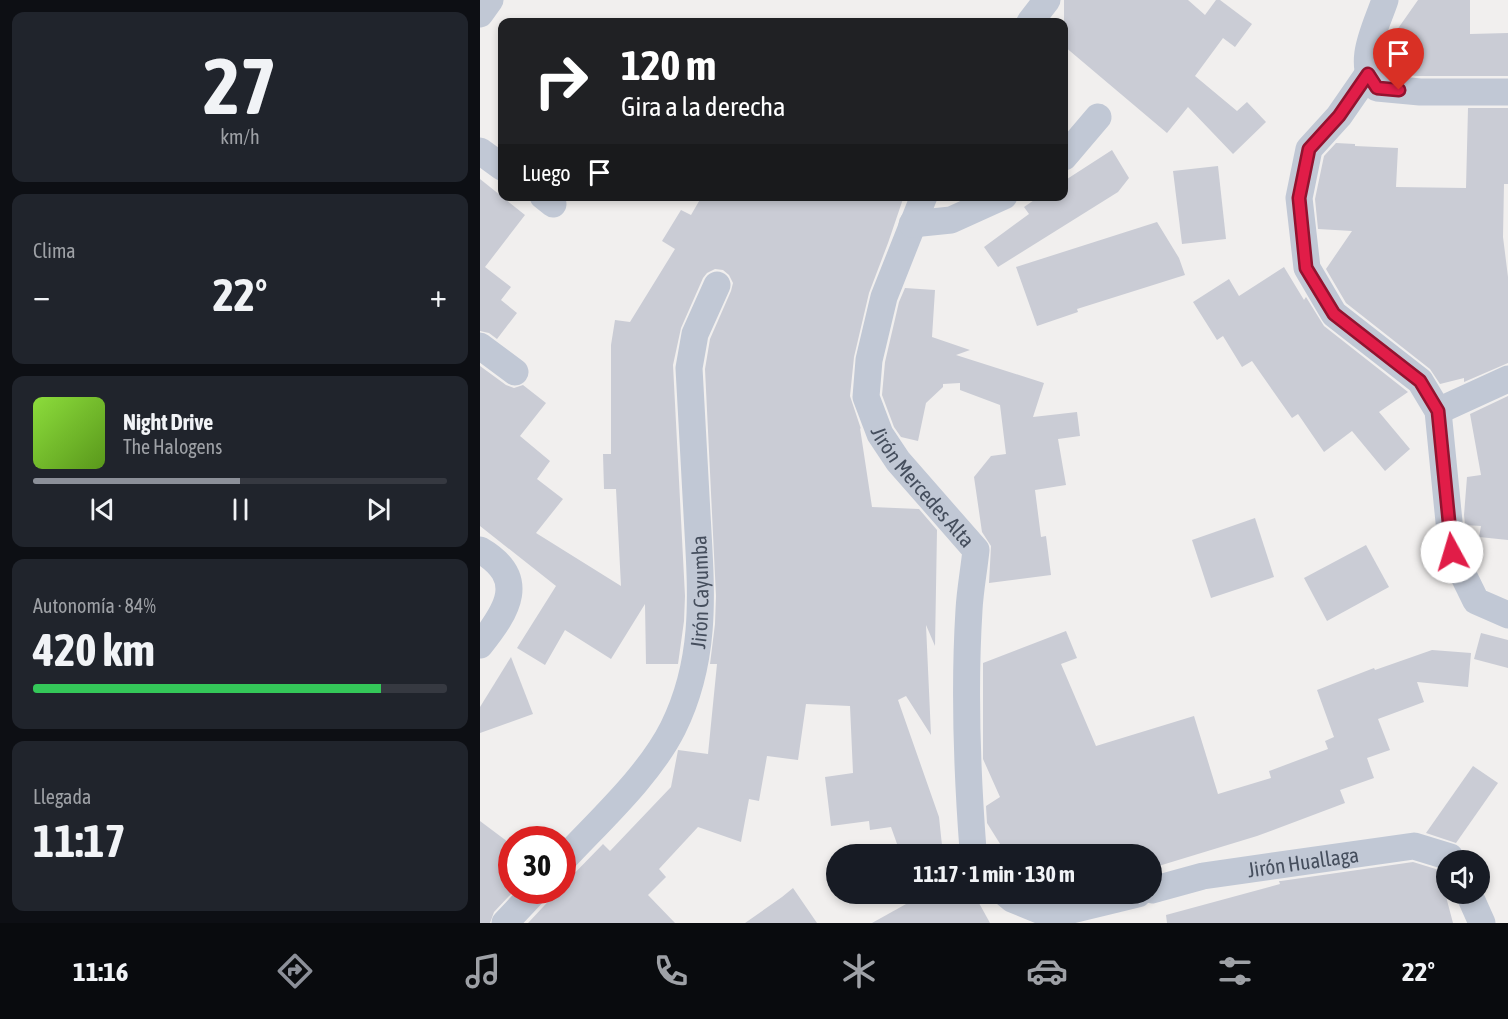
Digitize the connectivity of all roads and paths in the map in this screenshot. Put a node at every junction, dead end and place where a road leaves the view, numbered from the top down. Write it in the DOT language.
graph roads {
  1 [pos="490,0"];
  2 [pos="1047,0"];
  3 [pos="1385,0"];
  4 [pos="480,14"];
  5 [pos="1033,18"];
  6 [pos="1368,74"];
  7 [pos="1508,92"];
  8 [pos="1098,117"];
  9 [pos="480,151"];
  10 [pos="1068,153"];
  11 [pos="498,164"];
  12 [pos="922,201"];
  13 [pos="993,201"];
  14 [pos="912,224"];
  15 [pos="717,285"];
  16 [pos="480,346"];
  17 [pos="515,372"];
  18 [pos="1508,380"];
  19 [pos="1438,411"];
  20 [pos="484,553"];
  21 [pos="1508,615"];
  22 [pos="480,645"];
  23 [pos="973,844"];
  24 [pos="576,846"];
  25 [pos="1436,853"];
  26 [pos="1162,887"];
  27 [pos="522,904"];
  28 [pos="1025,904"];
  29 [pos="1097,904"];
  30 [pos="1473,904"];
  31 [pos="505,923"];
  32 [pos="1482,923"];
  1 -- 4 [label="street"];
  2 -- 5 [label="street"];
  3 -- 6 [label="street"];
  6 -- 7 [label="street"];
  6 -- 19 [label="street"];
  8 -- 10 [label="street"];
  9 -- 11 [label="street"];
  12 -- 14 [label="street, Jirón Mercedes Alta"];
  13 -- 14 [label="street"];
  14 -- 23 [label="street, Jirón Mercedes Alta"];
  15 -- 24 [label="street, Jirón Cayumba"];
  16 -- 17 [label="street"];
  18 -- 19 [label="street"];
  19 -- 21 [label="street"];
  20 -- 22 [label="street"];
  25 -- 26 [label="street, Jirón Huallaga"];
  27 -- 31 [label="street"];
  28 -- 29 [label="street"];
  30 -- 32 [label="street"];
}
